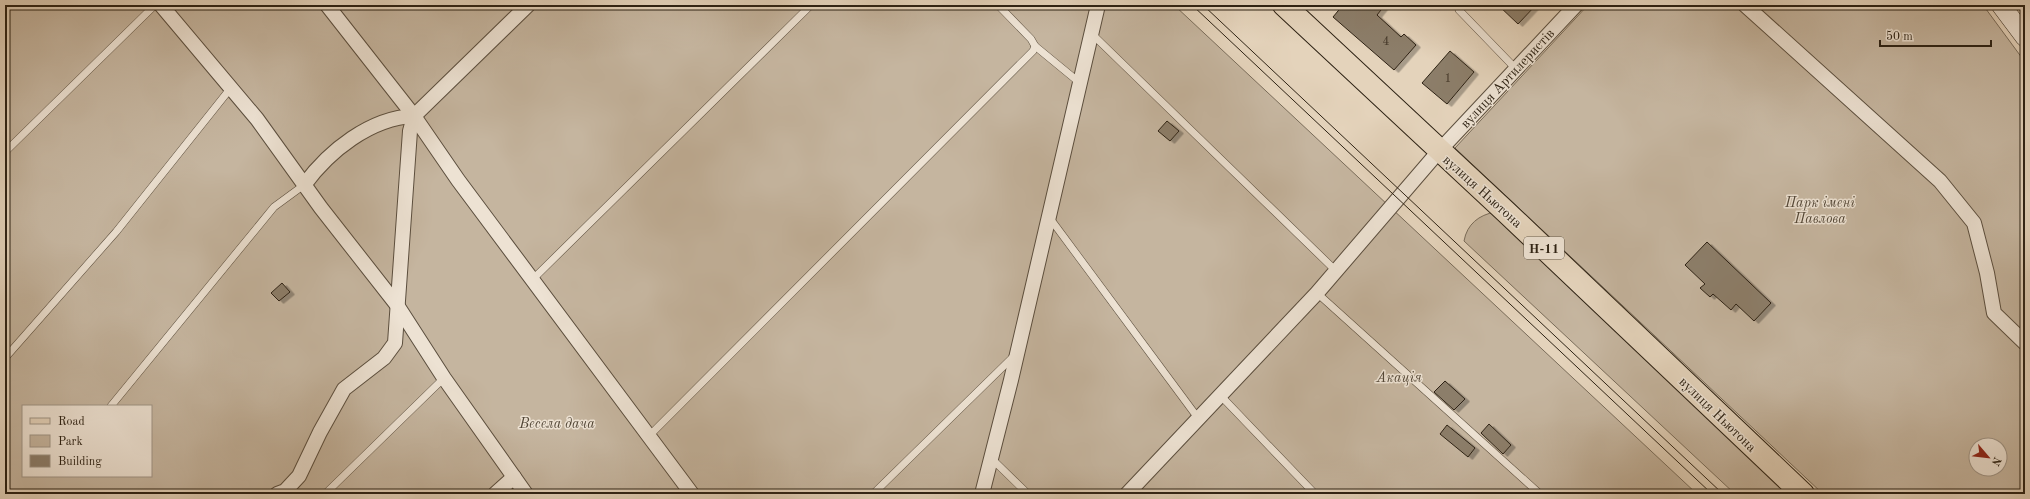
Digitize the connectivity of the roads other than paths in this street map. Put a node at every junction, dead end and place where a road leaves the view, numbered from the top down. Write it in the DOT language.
graph roads {
  1 [pos="155,5"];
  2 [pos="161,5"];
  3 [pos="327,5"];
  4 [pos="528,5"];
  5 [pos="811,5"];
  6 [pos="998,5"];
  7 [pos="1098,5"];
  8 [pos="1284,5"];
  9 [pos="1463,5"];
  10 [pos="1576,5"];
  11 [pos="1745,5"];
  12 [pos="2001,5"];
  13 [pos="1091,34"];
  14 [pos="2025,37"];
  15 [pos="1035,46"];
  16 [pos="1516,69"];
  17 [pos="1080,83"];
  18 [pos="230,89"];
  19 [pos="414,116"];
  20 [pos="1439,151"];
  21 [pos="5,152"];
  22 [pos="304,185"];
  23 [pos="1049,217"];
  24 [pos="1335,270"];
  25 [pos="532,280"];
  26 [pos="1317,293"];
  27 [pos="397,305"];
  28 [pos="2025,344"];
  29 [pos="1017,353"];
  30 [pos="5,358"];
  31 [pos="444,378"];
  32 [pos="1220,395"];
  33 [pos="112,405"];
  34 [pos="1198,418"];
  35 [pos="649,436"];
  36 [pos="991,458"];
  37 [pos="514,477"];
  38 [pos="277,494"];
  39 [pos="325,494"];
  40 [pos="495,494"];
  41 [pos="526,494"];
  42 [pos="692,494"];
  43 [pos="873,494"];
  44 [pos="982,494"];
  45 [pos="1028,494"];
  46 [pos="1127,494"];
  47 [pos="1315,494"];
  48 [pos="1540,494"];
  49 [pos="1803,494"];
  1 -- 21 [label="lane"];
  2 -- 18 [label="street"];
  3 -- 19 [label="street"];
  4 -- 19 [label="street"];
  5 -- 25 [label="lane"];
  6 -- 15 [label="lane"];
  7 -- 13 [label="street"];
  8 -- 20 [label="main road, вулиця Ньютона / Н-11"];
  9 -- 16 [label="lane"];
  10 -- 16 [label="street, вулиця Артилеристів"];
  11 -- 28 [label="street"];
  12 -- 14 [label="street"];
  13 -- 17 [label="street"];
  13 -- 24 [label="lane"];
  15 -- 17 [label="lane"];
  15 -- 35 [label="lane"];
  16 -- 20 [label="street, вулиця Артилеристів"];
  17 -- 23 [label="street"];
  18 -- 22 [label="street"];
  18 -- 30 [label="lane"];
  19 -- 22 [label="street"];
  19 -- 25 [label="street"];
  19 -- 27 [label="street"];
  20 -- 24 [label="street, вулиця Артилеристів"];
  20 -- 49 [label="main road, вулиця Ньютона / Н-11"];
  22 -- 27 [label="street"];
  22 -- 33 [label="lane"];
  23 -- 29 [label="street"];
  23 -- 34 [label="lane"];
  24 -- 26 [label="street, вулиця Артилеристів"];
  25 -- 35 [label="street"];
  26 -- 32 [label="street, вулиця Артилеристів"];
  26 -- 48 [label="lane"];
  27 -- 31 [label="street"];
  27 -- 38 [label="street"];
  29 -- 36 [label="street"];
  29 -- 43 [label="lane"];
  31 -- 37 [label="street"];
  31 -- 39 [label="lane"];
  32 -- 34 [label="street, вулиця Артилеристів"];
  32 -- 47 [label="lane"];
  34 -- 46 [label="street, вулиця Артилеристів"];
  35 -- 42 [label="street"];
  36 -- 44 [label="street"];
  36 -- 45 [label="lane"];
  37 -- 40 [label="street"];
  37 -- 41 [label="street"];
}
